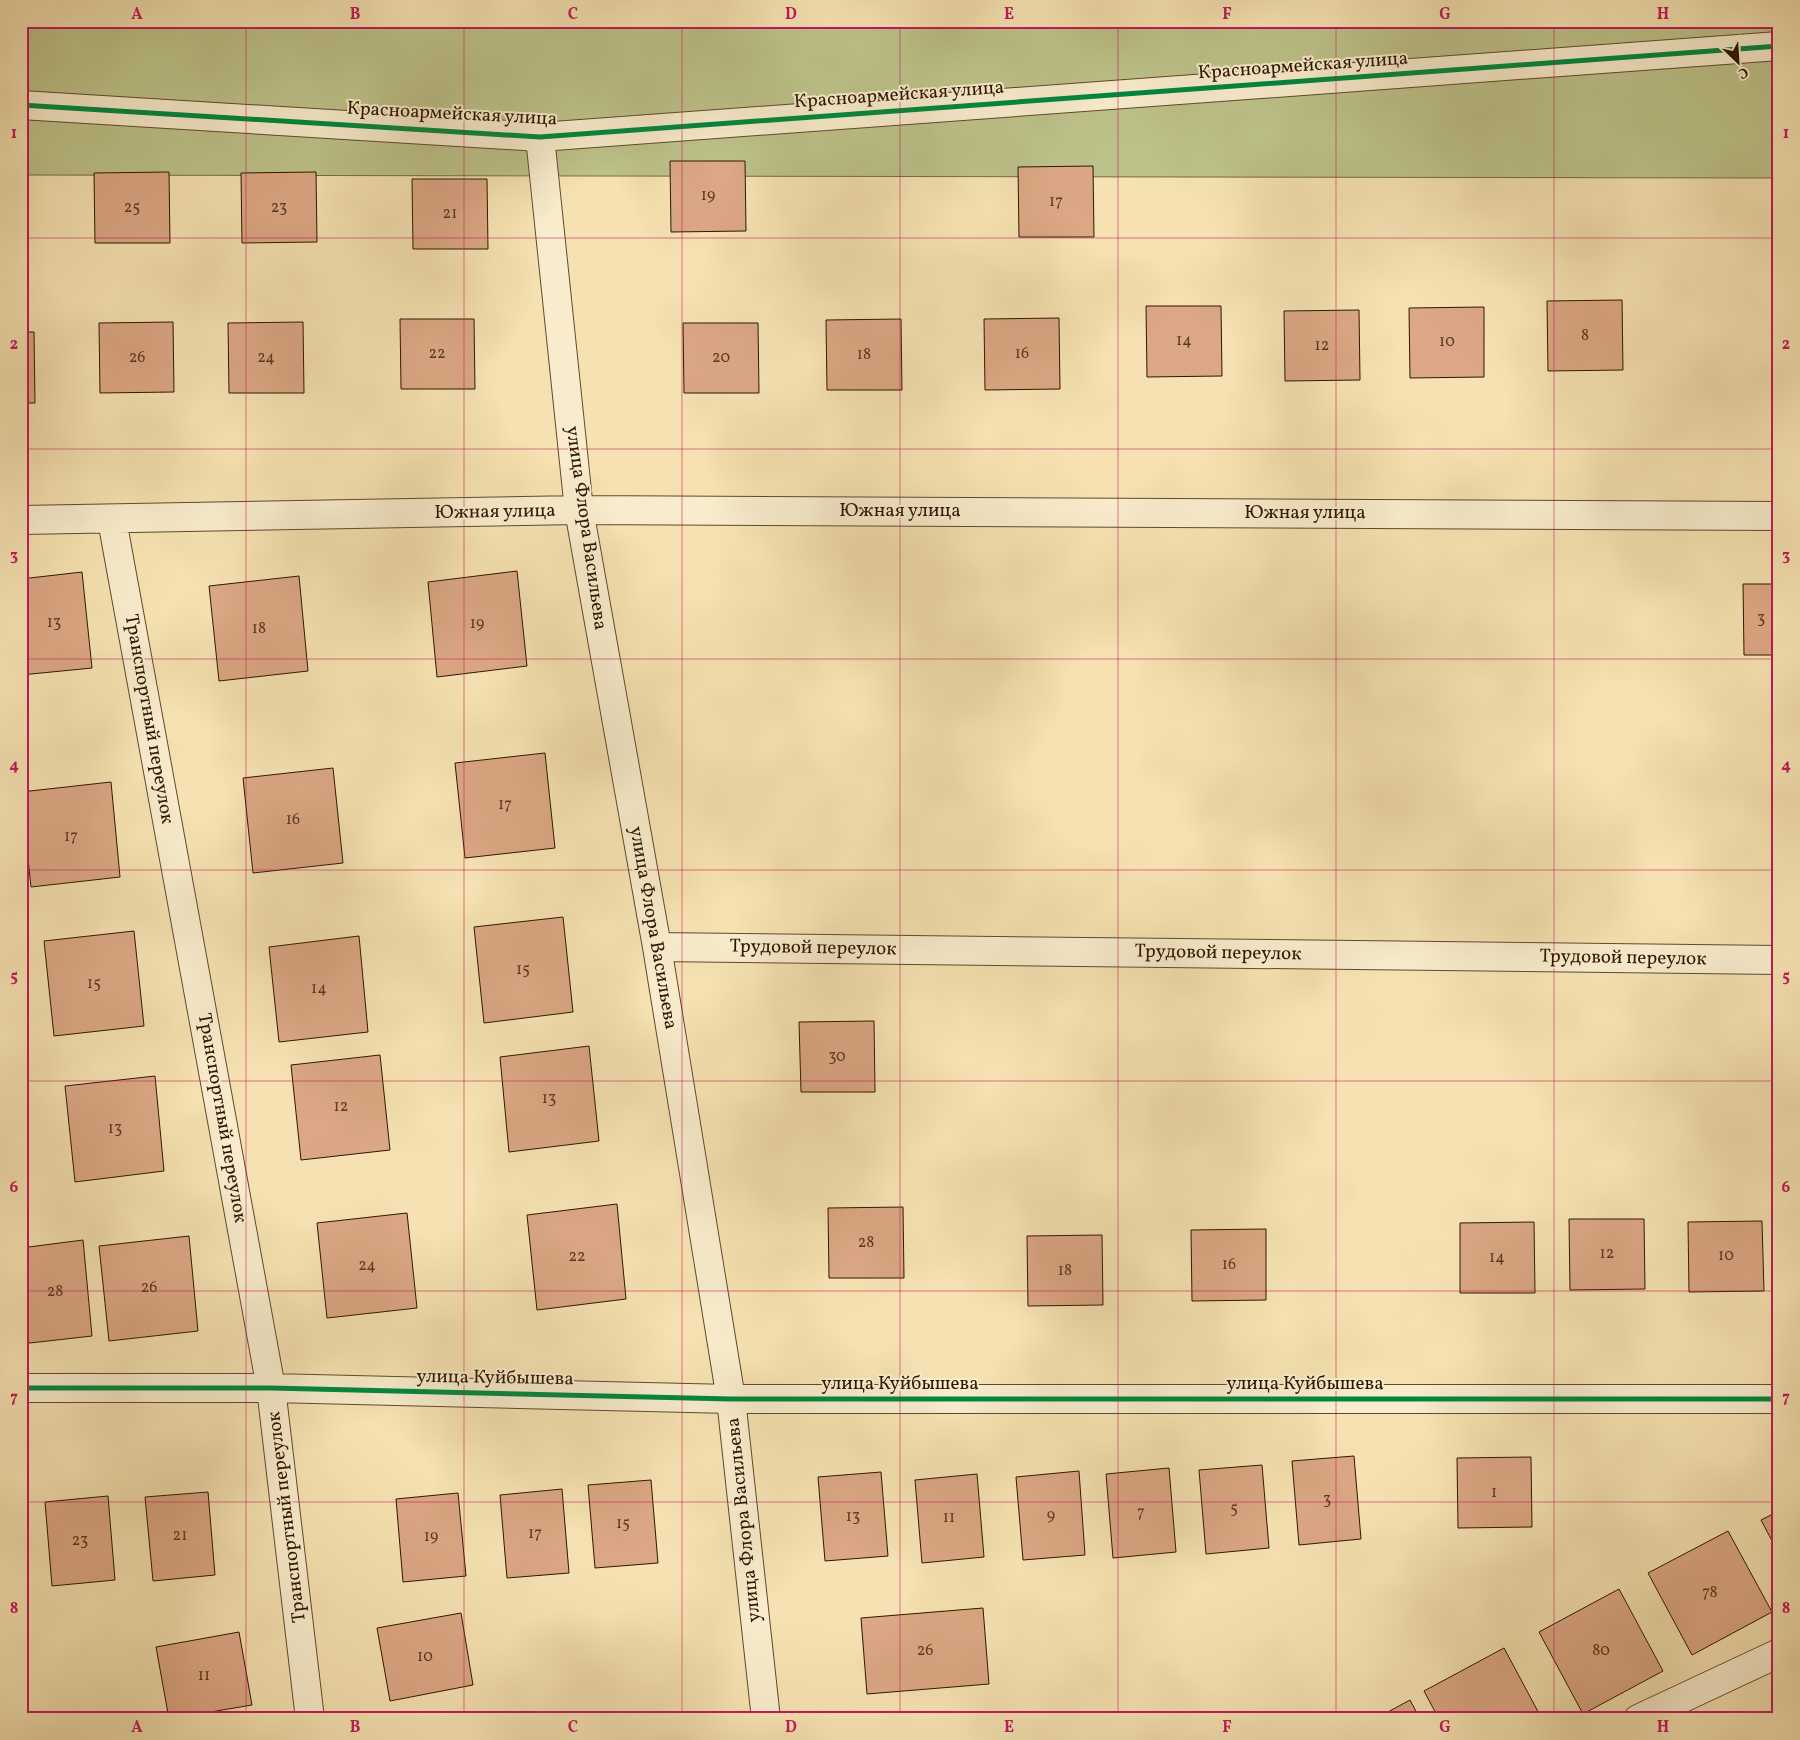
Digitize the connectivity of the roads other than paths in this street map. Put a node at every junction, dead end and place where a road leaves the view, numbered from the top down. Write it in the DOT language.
graph roads {
  1 [pos="1779,46"];
  2 [pos="21,104"];
  3 [pos="540,137"];
  4 [pos="579,510"];
  5 [pos="1779,516"];
  6 [pos="21,520"];
  7 [pos="112,520"];
  8 [pos="657,947"];
  9 [pos="1779,960"];
  10 [pos="21,1388"];
  11 [pos="271,1388"];
  12 [pos="731,1399"];
  13 [pos="1779,1399"];
  14 [pos="1779,1653"];
  15 [pos="310,1719"];
  16 [pos="766,1719"];
  17 [pos="1638,1719"];
  1 -- 3 [label="street, Красноармейская улица"];
  2 -- 3 [label="street, Красноармейская улица"];
  3 -- 4 [label="street, улица Флора Васильева"];
  4 -- 5 [label="street, Южная улица"];
  4 -- 7 [label="street, Южная улица"];
  4 -- 8 [label="street, улица Флора Васильева"];
  6 -- 7 [label="street, Южная улица"];
  7 -- 11 [label="street, Транспортный переулок"];
  8 -- 9 [label="street, Трудовой переулок"];
  8 -- 12 [label="street, улица Флора Васильева"];
  10 -- 11 [label="street, улица Куйбышева"];
  11 -- 12 [label="street, улица Куйбышева"];
  11 -- 15 [label="street, Транспортный переулок"];
  12 -- 13 [label="street, улица Куйбышева"];
  12 -- 16 [label="street, улица Флора Васильева"];
  14 -- 17 [label="street"];
}
